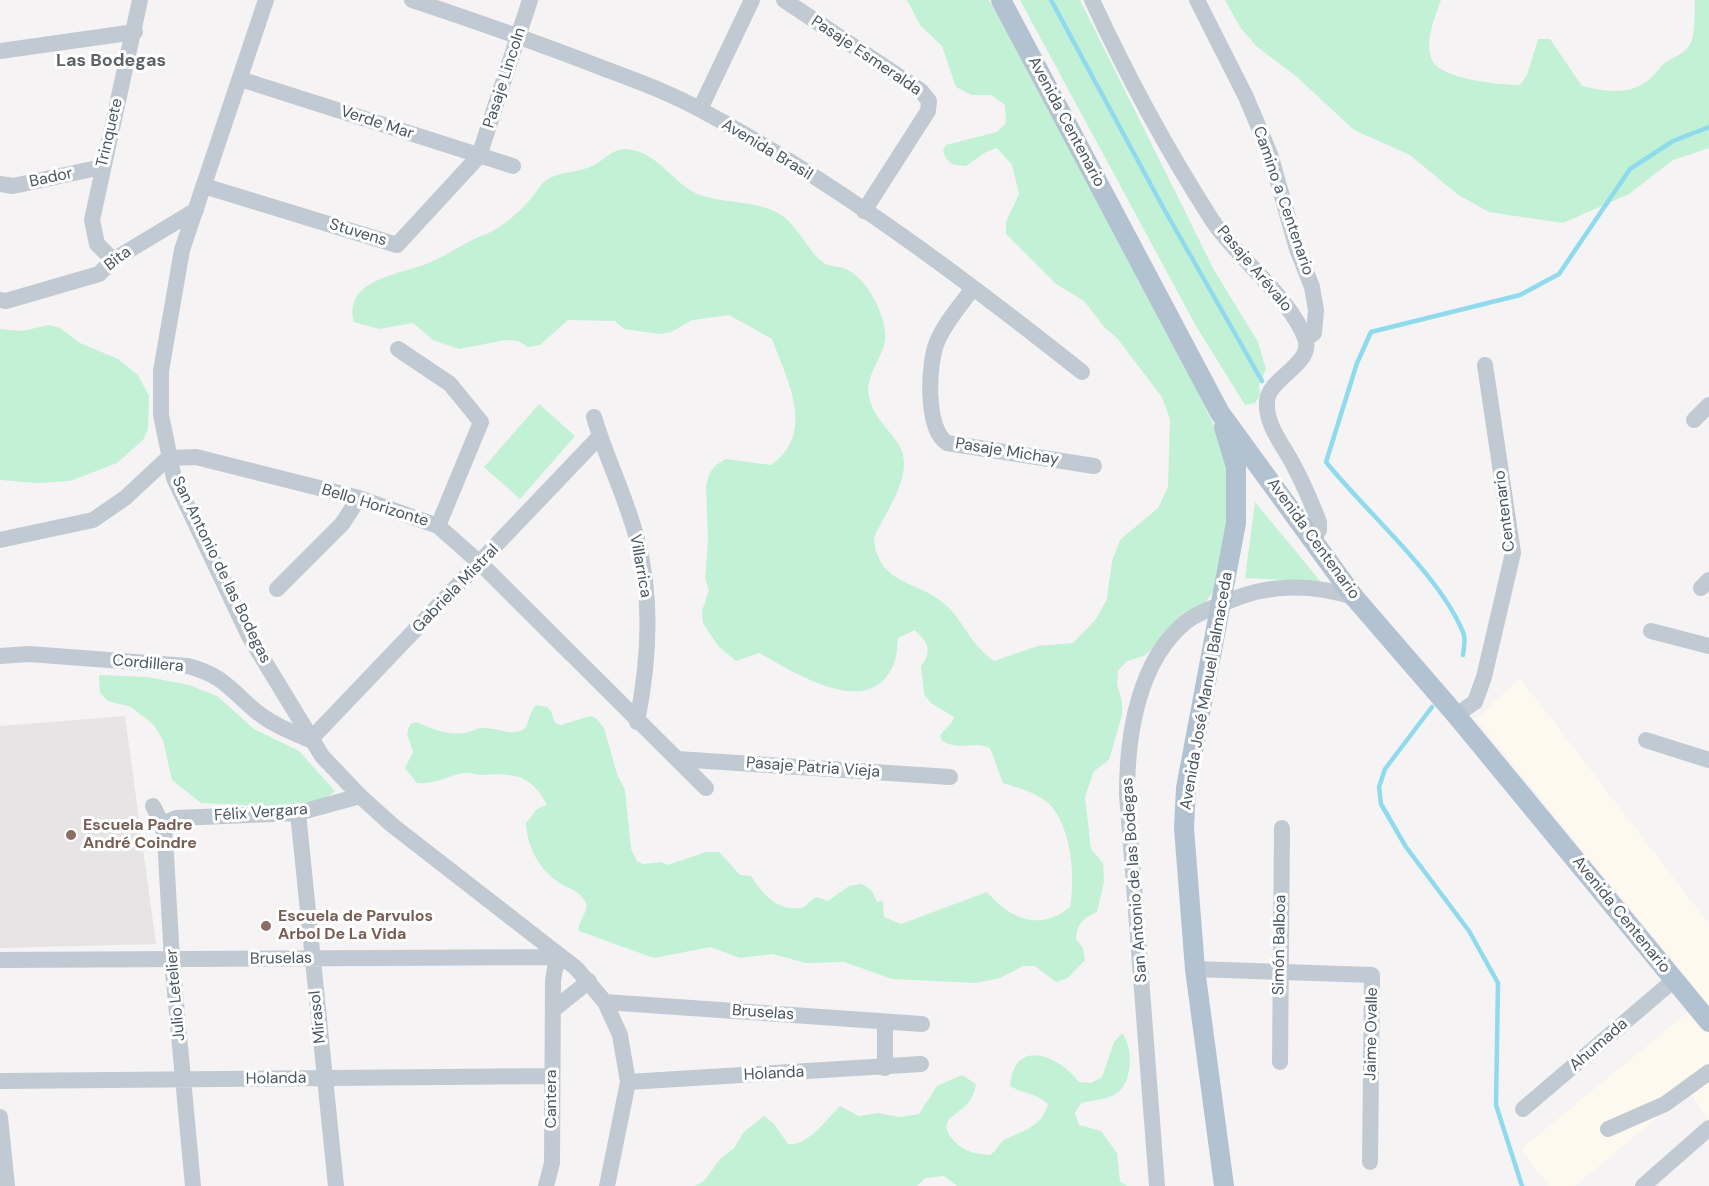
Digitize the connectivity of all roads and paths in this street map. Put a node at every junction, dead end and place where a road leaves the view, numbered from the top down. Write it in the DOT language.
graph roads {
  1 [pos="140,0"];
  2 [pos="267,0"];
  3 [pos="412,0"];
  4 [pos="530,0"];
  5 [pos="752,0"];
  6 [pos="784,0"];
  7 [pos="1001,0"];
  8 [pos="1092,0"];
  9 [pos="1197,0"];
  10 [pos="135,32"];
  11 [pos="518,36"];
  12 [pos="0,51"];
  13 [pos="240,79"];
  14 [pos="700,109"];
  15 [pos="479,156"];
  16 [pos="513,166"];
  17 [pos="102,167"];
  18 [pos="0,184"];
  19 [pos="204,186"];
  20 [pos="195,210"];
  21 [pos="864,211"];
  22 [pos="113,260"];
  23 [pos="974,288"];
  24 [pos="0,300"];
  25 [pos="1306,339"];
  26 [pos="398,349"];
  27 [pos="1485,365"];
  28 [pos="1082,372"];
  29 [pos="1709,405"];
  30 [pos="1220,412"];
  31 [pos="594,417"];
  32 [pos="1694,420"];
  33 [pos="600,436"];
  34 [pos="168,458"];
  35 [pos="1094,466"];
  36 [pos="359,498"];
  37 [pos="438,526"];
  38 [pos="1313,539"];
  39 [pos="0,540"];
  40 [pos="481,564"];
  41 [pos="278,589"];
  42 [pos="1354,597"];
  43 [pos="1222,604"];
  44 [pos="1651,631"];
  45 [pos="1709,646"];
  46 [pos="0,656"];
  47 [pos="1456,715"];
  48 [pos="638,722"];
  49 [pos="310,740"];
  50 [pos="1646,740"];
  51 [pos="677,759"];
  52 [pos="1709,760"];
  53 [pos="950,777"];
  54 [pos="706,788"];
  55 [pos="360,796"];
  56 [pos="153,806"];
  57 [pos="298,813"];
  58 [pos="162,824"];
  59 [pos="1282,828"];
  60 [pos="562,957"];
  61 [pos="312,958"];
  62 [pos="0,960"];
  63 [pos="172,960"];
  64 [pos="1195,969"];
  65 [pos="1279,972"];
  66 [pos="1674,980"];
  67 [pos="589,981"];
  68 [pos="605,1002"];
  69 [pos="553,1010"];
  70 [pos="885,1022"];
  71 [pos="1709,1022"];
  72 [pos="922,1024"];
  73 [pos="1280,1062"];
  74 [pos="921,1064"];
  75 [pos="885,1068"];
  76 [pos="1709,1072"];
  77 [pos="551,1076"];
  78 [pos="325,1078"];
  79 [pos="184,1080"];
  80 [pos="0,1081"];
  81 [pos="627,1082"];
  82 [pos="1523,1109"];
  83 [pos="0,1117"];
  84 [pos="1709,1128"];
  85 [pos="1608,1129"];
  86 [pos="1370,1162"];
  87 [pos="7,1186"];
  88 [pos="193,1186"];
  89 [pos="336,1186"];
  90 [pos="546,1186"];
  91 [pos="607,1186"];
  92 [pos="1157,1186"];
  93 [pos="1224,1186"];
  94 [pos="1643,1186"];
  1 -- 10 [label="street, Trinquete"];
  2 -- 13 [label="street, San Antonio de las Bodegas"];
  3 -- 11 [label="street, Avenida Brasil"];
  4 -- 11 [label="street, Pasaje Lincoln"];
  5 -- 14 [label="street"];
  6 -- 21 [label="street, Pasaje Esmeralda"];
  7 -- 30 [label="main road, Avenida Centenario"];
  8 -- 25 [label="street, Pasaje Arévalo"];
  9 -- 25 [label="street, Camino a Centenario"];
  10 -- 12 [label="street"];
  10 -- 17 [label="street, Trinquete"];
  11 -- 14 [label="street, Avenida Brasil"];
  11 -- 15 [label="street, Pasaje Lincoln"];
  13 -- 15 [label="street, Verde Mar"];
  13 -- 19 [label="street, San Antonio de las Bodegas"];
  14 -- 21 [label="street, Avenida Brasil"];
  15 -- 16 [label="street, Verde Mar"];
  15 -- 19 [label="street, Stuvens"];
  17 -- 18 [label="street, Bador"];
  17 -- 22 [label="street, Trinquete"];
  19 -- 20 [label="street, San Antonio de las Bodegas"];
  20 -- 22 [label="street, Bita"];
  20 -- 34 [label="street, San Antonio de las Bodegas"];
  21 -- 23 [label="street, Avenida Brasil"];
  22 -- 24 [label="street, Bita"];
  23 -- 28 [label="street, Avenida Brasil"];
  23 -- 35 [label="street, Pasaje Michay"];
  25 -- 38 [label="street"];
  26 -- 37 [label="street"];
  27 -- 47 [label="street, Centenario"];
  29 -- 32 [label="street"];
  30 -- 38 [label="main road, Avenida Centenario"];
  30 -- 43 [label="main road, Avenida José Manuel Balmaceda"];
  31 -- 33 [label="street, Villarrica"];
  33 -- 40 [label="street, Gabriela Mistral"];
  33 -- 48 [label="street, Villarrica"];
  34 -- 36 [label="street, Bello Horizonte"];
  34 -- 39 [label="street"];
  34 -- 49 [label="street, San Antonio de las Bodegas"];
  36 -- 37 [label="street, Bello Horizonte"];
  36 -- 41 [label="street"];
  37 -- 40 [label="street, Bello Horizonte"];
  38 -- 42 [label="main road, Avenida Centenario"];
  40 -- 48 [label="street, Bello Horizonte"];
  40 -- 49 [label="street, Gabriela Mistral"];
  42 -- 43 [label="street, San Antonio de las Bodegas"];
  42 -- 47 [label="main road, Avenida Centenario"];
  43 -- 64 [label="main road, Avenida José Manuel Balmaceda"];
  43 -- 92 [label="street, San Antonio de las Bodegas"];
  44 -- 45 [label="street"];
  46 -- 49 [label="street, Cordillera"];
  47 -- 66 [label="main road, Avenida Centenario"];
  48 -- 51 [label="street, Bello Horizonte"];
  49 -- 55 [label="street, San Antonio de las Bodegas"];
  50 -- 52 [label="street"];
  51 -- 53 [label="street, Pasaje Patria Vieja"];
  51 -- 54 [label="street, Bello Horizonte"];
  55 -- 57 [label="street, Félix Vergara"];
  55 -- 60 [label="street, San Antonio de las Bodegas"];
  56 -- 58 [label="street, Julio Letelier"];
  57 -- 58 [label="street, Félix Vergara"];
  57 -- 61 [label="street, Mirasol"];
  58 -- 63 [label="street, Julio Letelier"];
  59 -- 65 [label="street, Simón Balboa"];
  60 -- 61 [label="street, Bruselas"];
  60 -- 67 [label="street, San Antonio de las Bodegas"];
  60 -- 69 [label="street, Cantera"];
  61 -- 63 [label="street, Bruselas"];
  61 -- 78 [label="street, Mirasol"];
  62 -- 63 [label="street, Bruselas"];
  63 -- 79 [label="street, Julio Letelier"];
  64 -- 65 [label="street, Jaime Ovalle"];
  64 -- 93 [label="main road, Avenida José Manuel Balmaceda"];
  65 -- 73 [label="street, Simón Balboa"];
  65 -- 86 [label="street, Jaime Ovalle"];
  66 -- 71 [label="main road, Avenida Centenario"];
  66 -- 82 [label="street, Ahumada"];
  67 -- 68 [label="street, San Antonio de las Bodegas"];
  67 -- 69 [label="street"];
  68 -- 70 [label="street, Bruselas"];
  68 -- 81 [label="street, San Antonio de las Bodegas"];
  69 -- 77 [label="street, Cantera"];
  70 -- 72 [label="street, Bruselas"];
  70 -- 75 [label="street"];
  74 -- 75 [label="street, Holanda"];
  75 -- 81 [label="street, Holanda"];
  76 -- 85 [label="street"];
  77 -- 78 [label="street, Holanda"];
  77 -- 90 [label="street, Cantera"];
  78 -- 79 [label="street, Holanda"];
  78 -- 89 [label="street, Mirasol"];
  79 -- 80 [label="street, Holanda"];
  79 -- 88 [label="street, Julio Letelier"];
  81 -- 91 [label="street, San Antonio de las Bodegas"];
  83 -- 87 [label="street"];
  84 -- 94 [label="street"];
}
